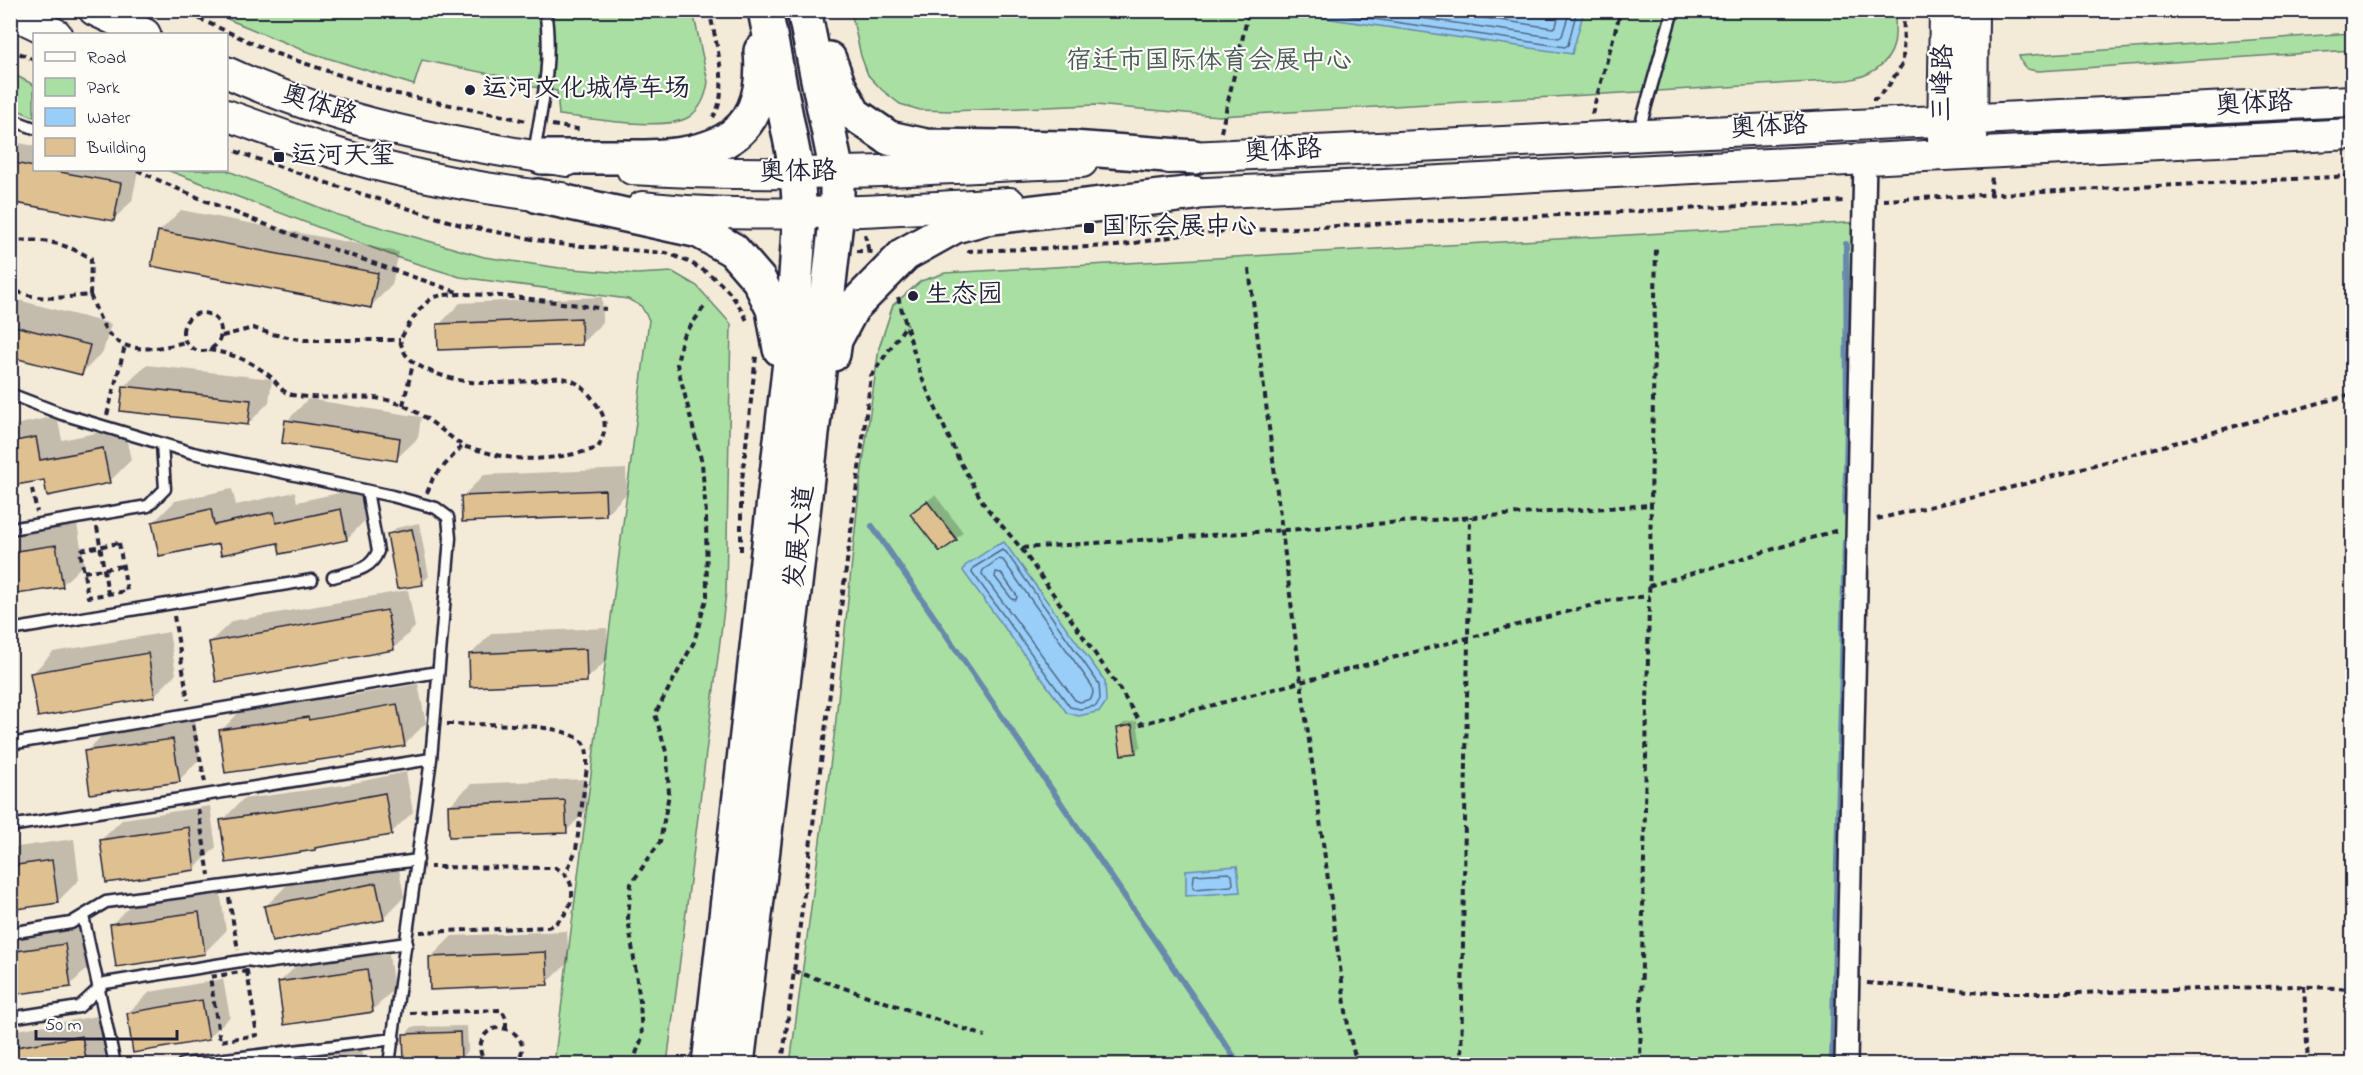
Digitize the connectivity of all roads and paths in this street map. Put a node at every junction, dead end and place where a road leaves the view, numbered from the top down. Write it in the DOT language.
graph roads {
  1 [pos="94,10"];
  2 [pos="180,10"];
  3 [pos="545,10"];
  4 [pos="709,10"];
  5 [pos="757,10"];
  6 [pos="765,10"];
  7 [pos="804,10"];
  8 [pos="813,10"];
  9 [pos="1249,10"];
  10 [pos="1621,10"];
  11 [pos="1673,10"];
  12 [pos="1904,10"];
  13 [pos="1945,10"];
  14 [pos="1973,10"];
  15 [pos="11,15"];
  16 [pos="54,33"];
  17 [pos="143,33"];
  18 [pos="10,49"];
  19 [pos="33,60"];
  20 [pos="228,73"];
  21 [pos="1864,99"];
  22 [pos="2352,101"];
  23 [pos="1603,111"];
  24 [pos="228,116"];
  25 [pos="10,119"];
  26 [pos="710,120"];
  27 [pos="1586,120"];
  28 [pos="1958,120"];
  29 [pos="539,123"];
  30 [pos="33,128"];
  31 [pos="586,130"];
  32 [pos="1231,134"];
  33 [pos="2352,134"];
  34 [pos="1638,135"];
  35 [pos="228,149"];
  36 [pos="1958,155"];
  37 [pos="538,156"];
  38 [pos="1194,156"];
  39 [pos="1865,160"];
  40 [pos="139,171"];
  41 [pos="797,173"];
  42 [pos="837,173"];
  43 [pos="2352,176"];
  44 [pos="1194,193"];
  45 [pos="538,196"];
  46 [pos="1864,200"];
  47 [pos="837,212"];
  48 [pos="800,214"];
  49 [pos="10,241"];
  50 [pos="1656,246"];
  51 [pos="858,251"];
  52 [pos="957,252"];
  53 [pos="905,254"];
  54 [pos="1249,269"];
  55 [pos="881,278"];
  56 [pos="10,286"];
  57 [pos="461,293"];
  58 [pos="90,295"];
  59 [pos="704,308"];
  60 [pos="606,309"];
  61 [pos="907,324"];
  62 [pos="750,328"];
  63 [pos="222,336"];
  64 [pos="400,340"];
  65 [pos="185,342"];
  66 [pos="124,346"];
  67 [pos="756,350"];
  68 [pos="209,351"];
  69 [pos="413,364"];
  70 [pos="10,394"];
  71 [pos="2352,394"];
  72 [pos="403,405"];
  73 [pos="104,427"];
  74 [pos="162,444"];
  75 [pos="462,446"];
  76 [pos="32,489"];
  77 [pos="367,491"];
  78 [pos="421,504"];
  79 [pos="1651,505"];
  80 [pos="95,515"];
  81 [pos="1470,517"];
  82 [pos="39,524"];
  83 [pos="1858,524"];
  84 [pos="10,529"];
  85 [pos="1282,530"];
  86 [pos="100,547"];
  87 [pos="1021,548"];
  88 [pos="123,566"];
  89 [pos="104,569"];
  90 [pos="84,572"];
  91 [pos="767,574"];
  92 [pos="333,577"];
  93 [pos="312,580"];
  94 [pos="1649,586"];
  95 [pos="108,594"];
  96 [pos="1649,596"];
  97 [pos="111,613"];
  98 [pos="10,630"];
  99 [pos="1467,638"];
  100 [pos="438,672"];
  101 [pos="1301,682"];
  102 [pos="434,723"];
  103 [pos="10,744"];
  104 [pos="431,759"];
  105 [pos="196,796"];
  106 [pos="10,825"];
  107 [pos="418,863"];
  108 [pos="566,873"];
  109 [pos="227,885"];
  110 [pos="211,888"];
  111 [pos="83,916"];
  112 [pos="10,933"];
  113 [pos="407,937"];
  114 [pos="240,961"];
  115 [pos="794,971"];
  116 [pos="1848,982"];
  117 [pos="2304,986"];
  118 [pos="99,989"];
  119 [pos="2352,989"];
  120 [pos="397,1014"];
  121 [pos="10,1018"];
  122 [pos="506,1029"];
  123 [pos="985,1036"];
  124 [pos="394,1039"];
  125 [pos="220,1041"];
  126 [pos="115,1065"];
  127 [pos="183,1065"];
  128 [pos="389,1065"];
  129 [pos="488,1065"];
  130 [pos="513,1065"];
  131 [pos="632,1065"];
  132 [pos="709,1065"];
  133 [pos="737,1065"];
  134 [pos="782,1065"];
  135 [pos="1361,1065"];
  136 [pos="1461,1065"];
  137 [pos="1640,1065"];
  138 [pos="1846,1065"];
  139 [pos="2308,1065"];
  1 -- 17 [label="main road"];
  2 -- 29 [label="path"];
  3 -- 29 [label="lane"];
  4 -- 26 [label="path"];
  5 -- 37 [label="main road"];
  6 -- 41 [label="main road, 发展大道"];
  7 -- 42 [label="main road, 发展大道"];
  8 -- 38 [label="main road"];
  9 -- 32 [label="path"];
  10 -- 27 [label="path"];
  11 -- 34 [label="lane"];
  12 -- 21 [label="path"];
  13 -- 28 [label="main road, 三峰路"];
  14 -- 28 [label="main road, 三峰路"];
  15 -- 16 [label="main road"];
  18 -- 19 [label="path"];
  20 -- 37 [label="main road, 奥体路"];
  22 -- 28 [label="main road, 奥体路"];
  23 -- 27 [label="path"];
  24 -- 45 [label="main road, 奥体路"];
  25 -- 30 [label="lane"];
  27 -- 34 [label="main road, 奥体路"];
  27 -- 38 [label="main road, 奥体路"];
  28 -- 34 [label="main road, 奥体路"];
  28 -- 36 [label="main road, 三峰路"];
  29 -- 31 [label="path"];
  29 -- 37 [label="lane"];
  33 -- 36 [label="main road, 奥体路"];
  35 -- 62 [label="path"];
  36 -- 39 [label="main road, 奥体路"];
  37 -- 41 [label="main road, 奥体路"];
  38 -- 42 [label="main road, 奥体路"];
  39 -- 44 [label="main road, 奥体路"];
  39 -- 46 [label="street"];
  40 -- 57 [label="path"];
  41 -- 42 [label="main road, 奥体路"];
  41 -- 48 [label="main road, 发展大道"];
  42 -- 47 [label="main road, 发展大道"];
  43 -- 46 [label="path"];
  44 -- 47 [label="main road, 奥体路"];
  44 -- 53 [label="main road"];
  45 -- 48 [label="main road, 奥体路"];
  45 -- 91 [label="main road"];
  46 -- 52 [label="path"];
  46 -- 83 [label="street"];
  47 -- 48 [label="main road, 奥体路"];
  47 -- 91 [label="main road, 发展大道"];
  48 -- 91 [label="main road, 发展大道"];
  49 -- 58 [label="path"];
  50 -- 79 [label="path"];
  51 -- 53 [label="path"];
  53 -- 55 [label="main road"];
  54 -- 85 [label="path"];
  55 -- 61 [label="path"];
  55 -- 91 [label="main road"];
  56 -- 58 [label="path"];
  57 -- 60 [label="path"];
  57 -- 64 [label="path"];
  58 -- 66 [label="path"];
  59 -- 131 [label="path"];
  61 -- 87 [label="path"];
  61 -- 115 [label="path"];
  63 -- 64 [label="path"];
  63 -- 65 [label="path"];
  63 -- 68 [label="path"];
  64 -- 69 [label="path"];
  65 -- 66 [label="path"];
  65 -- 68 [label="path"];
  66 -- 73 [label="path"];
  67 -- 91 [label="path"];
  68 -- 72 [label="path"];
  69 -- 72 [label="path"];
  69 -- 75 [label="path"];
  70 -- 73 [label="lane"];
  71 -- 83 [label="path"];
  72 -- 75 [label="path"];
  73 -- 74 [label="lane"];
  74 -- 77 [label="lane"];
  74 -- 80 [label="lane"];
  75 -- 78 [label="path"];
  76 -- 82 [label="path"];
  77 -- 78 [label="lane"];
  77 -- 92 [label="lane"];
  78 -- 100 [label="lane"];
  79 -- 81 [label="path"];
  79 -- 94 [label="path"];
  80 -- 82 [label="lane"];
  80 -- 86 [label="path"];
  81 -- 85 [label="path"];
  81 -- 99 [label="path"];
  82 -- 84 [label="lane"];
  83 -- 94 [label="path"];
  83 -- 116 [label="street"];
  85 -- 87 [label="path"];
  85 -- 101 [label="path"];
  86 -- 88 [label="path"];
  86 -- 89 [label="path"];
  86 -- 90 [label="path"];
  87 -- 101 [label="path"];
  88 -- 89 [label="path"];
  88 -- 95 [label="path"];
  89 -- 90 [label="path"];
  89 -- 95 [label="path"];
  90 -- 95 [label="path"];
  91 -- 132 [label="main road, 发展大道"];
  91 -- 133 [label="main road, 发展大道"];
  93 -- 97 [label="lane"];
  94 -- 96 [label="path"];
  95 -- 97 [label="path"];
  96 -- 99 [label="path"];
  96 -- 137 [label="path"];
  97 -- 98 [label="lane"];
  99 -- 101 [label="path"];
  99 -- 136 [label="path"];
  100 -- 102 [label="lane"];
  100 -- 103 [label="lane"];
  101 -- 135 [label="path"];
  102 -- 104 [label="lane"];
  102 -- 108 [label="path"];
  104 -- 105 [label="lane"];
  104 -- 107 [label="lane"];
  105 -- 106 [label="lane"];
  105 -- 110 [label="path"];
  107 -- 108 [label="path"];
  107 -- 109 [label="lane"];
  107 -- 113 [label="lane"];
  108 -- 113 [label="path"];
  109 -- 110 [label="lane"];
  109 -- 114 [label="path"];
  110 -- 111 [label="lane"];
  111 -- 112 [label="lane"];
  111 -- 118 [label="lane"];
  113 -- 114 [label="lane"];
  113 -- 120 [label="lane"];
  114 -- 118 [label="lane"];
  115 -- 123 [label="path"];
  115 -- 134 [label="path"];
  116 -- 117 [label="path"];
  116 -- 138 [label="street"];
  117 -- 119 [label="path"];
  117 -- 139 [label="path"];
  118 -- 121 [label="lane"];
  118 -- 126 [label="lane"];
  120 -- 122 [label="path"];
  120 -- 124 [label="lane"];
  122 -- 129 [label="path"];
  122 -- 130 [label="path"];
  124 -- 127 [label="lane"];
  124 -- 128 [label="lane"];
  125 -- 125 [label="path"];
}
